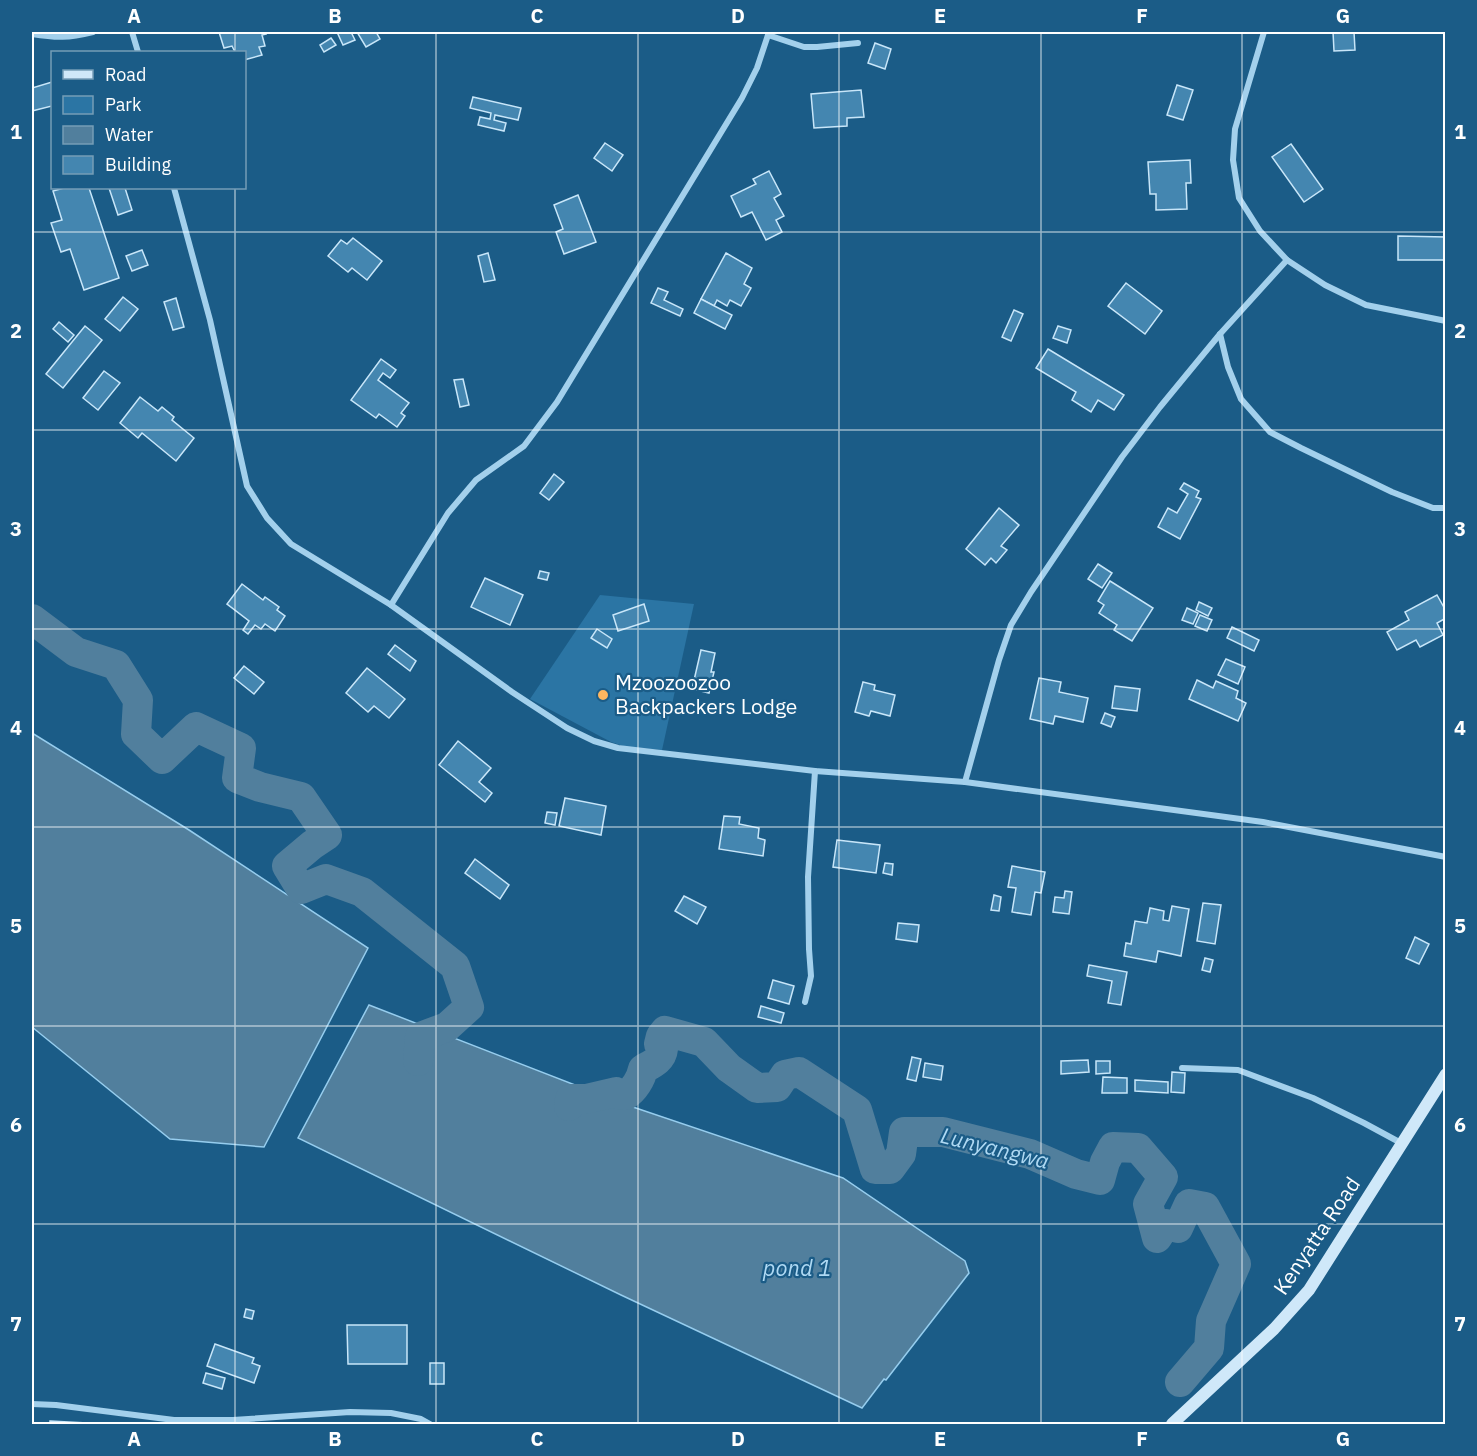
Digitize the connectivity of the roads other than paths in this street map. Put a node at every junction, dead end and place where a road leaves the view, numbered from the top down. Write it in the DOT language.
graph roads {
  1 [pos="93,32"];
  2 [pos="132,32"];
  3 [pos="1264,32"];
  4 [pos="769,33"];
  5 [pos="32,34"];
  6 [pos="858,43"];
  7 [pos="138,51"];
  8 [pos="174,189"];
  9 [pos="1287,260"];
  10 [pos="1446,321"];
  11 [pos="1220,334"];
  12 [pos="1446,508"];
  13 [pos="391,605"];
  14 [pos="816,771"];
  15 [pos="965,782"];
  16 [pos="1446,857"];
  17 [pos="805,1002"];
  18 [pos="1182,1068"];
  19 [pos="1446,1074"];
  20 [pos="1401,1143"];
  21 [pos="32,1404"];
  22 [pos="430,1425"];
  23 [pos="1172,1425"];
  1 -- 5 [label="street"];
  2 -- 7 [label="street"];
  3 -- 9 [label="street"];
  4 -- 6 [label="street"];
  4 -- 13 [label="street"];
  8 -- 13 [label="street"];
  9 -- 10 [label="street"];
  9 -- 11 [label="street"];
  11 -- 12 [label="street"];
  11 -- 15 [label="street"];
  13 -- 14 [label="street"];
  14 -- 15 [label="street"];
  14 -- 17 [label="street"];
  15 -- 16 [label="street"];
  18 -- 20 [label="street"];
  19 -- 20 [label="street, Kenyatta Road"];
  20 -- 23 [label="street, Kenyatta Road"];
  21 -- 22 [label="street"];
}
